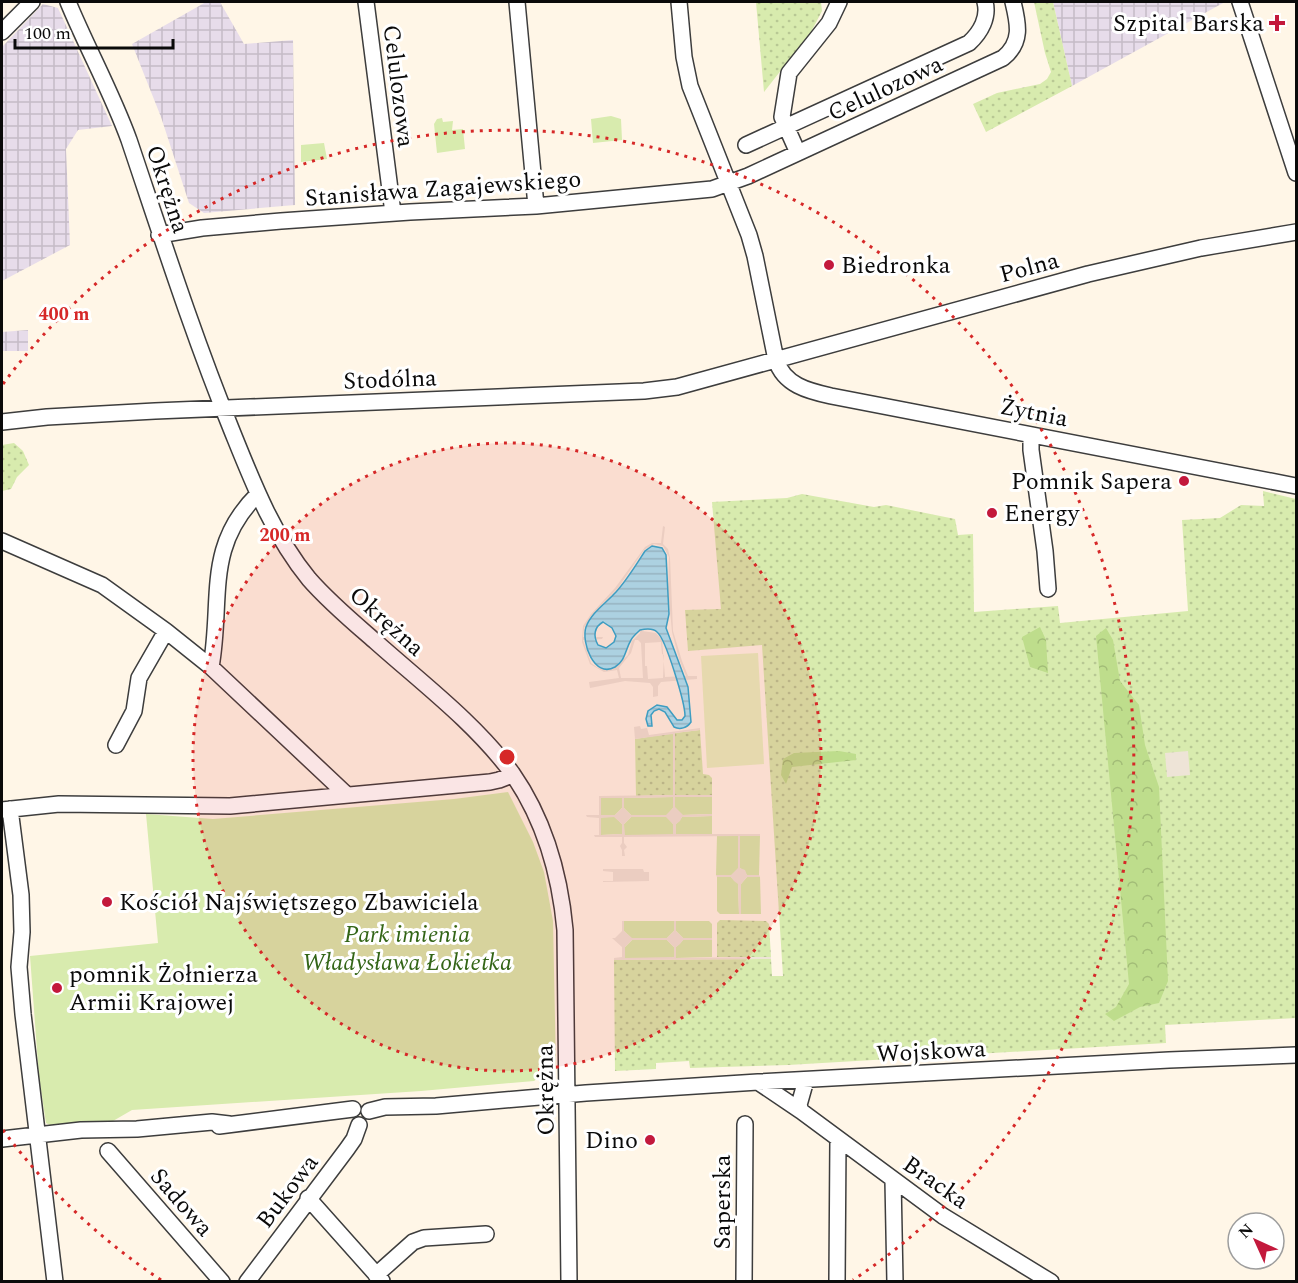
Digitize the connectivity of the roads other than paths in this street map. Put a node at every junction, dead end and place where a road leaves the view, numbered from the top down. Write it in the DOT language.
graph roads {
  1 [pos="32,2"];
  2 [pos="68,2"];
  3 [pos="366,2"];
  4 [pos="517,2"];
  5 [pos="679,2"];
  6 [pos="839,2"];
  7 [pos="985,2"];
  8 [pos="1013,2"];
  9 [pos="1240,2"];
  10 [pos="2,32"];
  11 [pos="786,127"];
  12 [pos="746,145"];
  13 [pos="798,153"];
  14 [pos="1296,173"];
  15 [pos="729,184"];
  16 [pos="536,206"];
  17 [pos="393,213"];
  18 [pos="1296,232"];
  19 [pos="159,235"];
  20 [pos="776,360"];
  21 [pos="223,409"];
  22 [pos="2,422"];
  23 [pos="1031,435"];
  24 [pos="1296,486"];
  25 [pos="258,494"];
  26 [pos="2,541"];
  27 [pos="1048,589"];
  28 [pos="166,631"];
  29 [pos="211,667"];
  30 [pos="116,745"];
  31 [pos="512,775"];
  32 [pos="347,795"];
  33 [pos="6,810"];
  34 [pos="1296,1055"];
  35 [pos="806,1080"];
  36 [pos="758,1082"];
  37 [pos="567,1095"];
  38 [pos="801,1111"];
  39 [pos="360,1117"];
  40 [pos="746,1124"];
  41 [pos="38,1136"];
  42 [pos="2,1139"];
  43 [pos="838,1139"];
  44 [pos="108,1151"];
  45 [pos="893,1180"];
  46 [pos="308,1198"];
  47 [pos="486,1234"];
  48 [pos="379,1278"];
  49 [pos="55,1281"];
  50 [pos="222,1281"];
  51 [pos="247,1281"];
  52 [pos="570,1281"];
  53 [pos="744,1281"];
  54 [pos="837,1281"];
  55 [pos="895,1281"];
  56 [pos="1051,1281"];
  1 -- 10 [label="street"];
  2 -- 19 [label="street, Okrężna"];
  3 -- 17 [label="street, Celulozowa"];
  4 -- 16 [label="street"];
  5 -- 15 [label="street"];
  6 -- 11 [label="street"];
  7 -- 11 [label="street"];
  8 -- 13 [label="street, Celulozowa"];
  9 -- 14 [label="street"];
  11 -- 12 [label="street"];
  11 -- 13 [label="street"];
  13 -- 15 [label="street, Celulozowa"];
  15 -- 16 [label="street, Stanisława Zagajewskiego"];
  15 -- 20 [label="street"];
  16 -- 17 [label="street, Stanisława Zagajewskiego"];
  17 -- 19 [label="street, Stanisława Zagajewskiego"];
  18 -- 20 [label="street, Polna"];
  19 -- 21 [label="street, Okrężna"];
  20 -- 21 [label="street, Stodólna"];
  20 -- 23 [label="street, Żytnia"];
  21 -- 22 [label="street, Stodólna"];
  21 -- 25 [label="street, Okrężna"];
  23 -- 24 [label="street, Żytnia"];
  23 -- 27 [label="street"];
  25 -- 29 [label="street"];
  25 -- 31 [label="street, Okrężna"];
  26 -- 28 [label="street"];
  28 -- 29 [label="street"];
  28 -- 30 [label="street"];
  29 -- 32 [label="street"];
  31 -- 32 [label="street"];
  31 -- 37 [label="street, Okrężna"];
  32 -- 33 [label="street"];
  33 -- 41 [label="street"];
  34 -- 35 [label="street, Wojskowa"];
  35 -- 36 [label="street, Wojskowa"];
  35 -- 38 [label="street"];
  36 -- 37 [label="street, Wojskowa"];
  36 -- 38 [label="street, Bracka"];
  37 -- 39 [label="street, Wojskowa"];
  37 -- 52 [label="street, Okrężna"];
  38 -- 43 [label="street, Bracka"];
  39 -- 41 [label="street, Wojskowa"];
  39 -- 46 [label="street, Bukowa"];
  40 -- 53 [label="street, Saperska"];
  41 -- 42 [label="street, Wojskowa"];
  41 -- 49 [label="street"];
  43 -- 45 [label="street, Bracka"];
  43 -- 54 [label="street"];
  44 -- 50 [label="street, Sadowa"];
  45 -- 55 [label="street"];
  45 -- 56 [label="street, Bracka"];
  46 -- 48 [label="street"];
  46 -- 51 [label="street, Bukowa"];
  47 -- 48 [label="street"];
}
